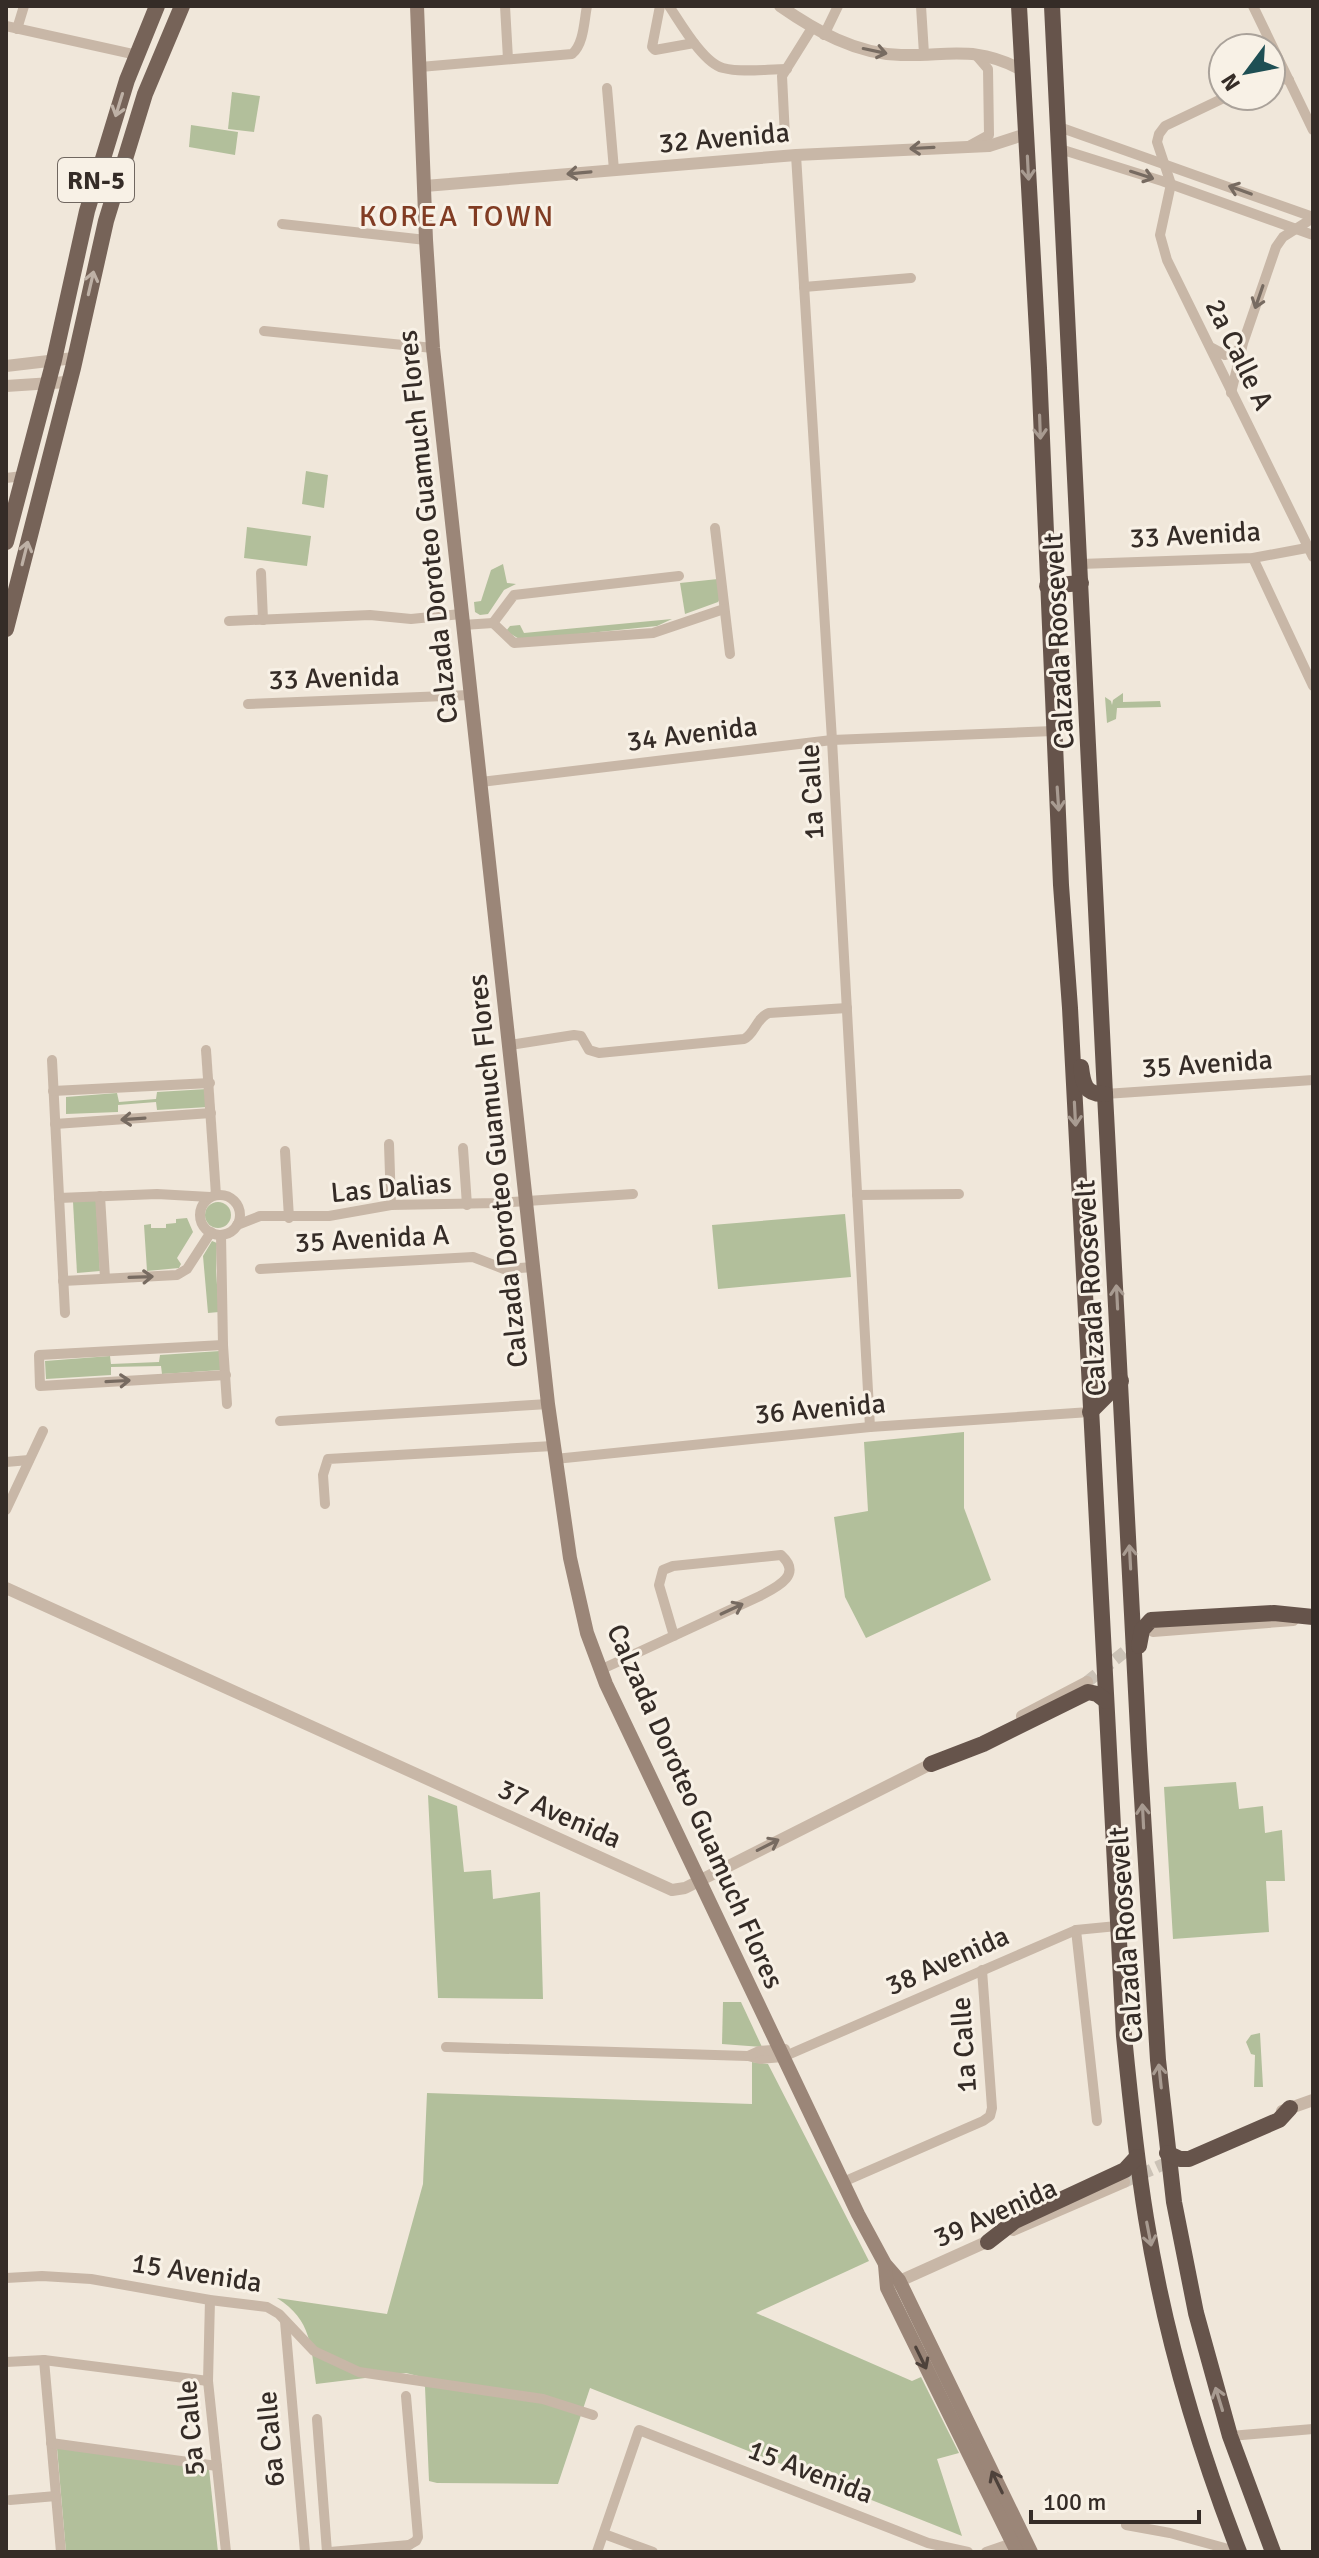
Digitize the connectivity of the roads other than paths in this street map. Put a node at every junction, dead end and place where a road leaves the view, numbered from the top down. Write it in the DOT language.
graph roads {
  1 [pos="24,6"];
  2 [pos="157,6"];
  3 [pos="182,6"];
  4 [pos="417,6"];
  5 [pos="505,6"];
  6 [pos="587,6"];
  7 [pos="660,6"];
  8 [pos="669,6"];
  9 [pos="780,6"];
  10 [pos="838,6"];
  11 [pos="921,6"];
  12 [pos="1019,6"];
  13 [pos="1052,6"];
  14 [pos="1253,6"];
  15 [pos="12,27"];
  16 [pos="812,28"];
  17 [pos="1266,32"];
  18 [pos="824,35"];
  19 [pos="694,43"];
  20 [pos="971,52"];
  21 [pos="924,54"];
  22 [pos="137,55"];
  23 [pos="508,59"];
  24 [pos="420,67"];
  25 [pos="787,69"];
  26 [pos="1022,70"];
  27 [pos="1287,76"];
  28 [pos="1289,80"];
  29 [pos="607,88"];
  30 [pos="1207,106"];
  31 [pos="1059,127"];
  32 [pos="1313,130"];
  33 [pos="1026,134"];
  34 [pos="785,137"];
  35 [pos="969,146"];
  36 [pos="1060,149"];
  37 [pos="796,155"];
  38 [pos="1166,165"];
  39 [pos="614,170"];
  40 [pos="1171,184"];
  41 [pos="425,186"];
  42 [pos="1313,217"];
  43 [pos="282,224"];
  44 [pos="1293,229"];
  45 [pos="1313,235"];
  46 [pos="426,240"];
  47 [pos="911,278"];
  48 [pos="804,287"];
  49 [pos="264,331"];
  50 [pos="1207,341"];
  51 [pos="1243,343"];
  52 [pos="433,348"];
  53 [pos="74,358"];
  54 [pos="54,360"];
  55 [pos="6,366"];
  56 [pos="67,382"];
  57 [pos="47,383"];
  58 [pos="6,386"];
  59 [pos="1231,393"];
  60 [pos="14,477"];
  61 [pos="715,528"];
  62 [pos="6,542"];
  63 [pos="1312,551"];
  64 [pos="1253,558"];
  65 [pos="1080,564"];
  66 [pos="261,573"];
  67 [pos="679,576"];
  68 [pos="1081,583"];
  69 [pos="1047,586"];
  70 [pos="724,609"];
  71 [pos="462,619"];
  72 [pos="263,620"];
  73 [pos="229,621"];
  74 [pos="493,623"];
  75 [pos="6,629"];
  76 [pos="730,654"];
  77 [pos="1313,686"];
  78 [pos="470,695"];
  79 [pos="248,704"];
  80 [pos="1053,731"];
  81 [pos="832,740"];
  82 [pos="481,782"];
  83 [pos="847,1008"];
  84 [pos="1071,1036"];
  85 [pos="510,1045"];
  86 [pos="206,1050"];
  87 [pos="52,1060"];
  88 [pos="1313,1080"];
  89 [pos="210,1083"];
  90 [pos="53,1091"];
  91 [pos="1105,1094"];
  92 [pos="211,1113"];
  93 [pos="55,1124"];
  94 [pos="389,1144"];
  95 [pos="463,1148"];
  96 [pos="285,1151"];
  97 [pos="633,1194"];
  98 [pos="959,1194"];
  99 [pos="857,1195"];
  100 [pos="100,1196"];
  101 [pos="213,1196"];
  102 [pos="59,1198"];
  103 [pos="526,1200"];
  104 [pos="236,1201"];
  105 [pos="391,1205"];
  106 [pos="467,1205"];
  107 [pos="260,1216"];
  108 [pos="289,1218"];
  109 [pos="237,1225"];
  110 [pos="216,1234"];
  111 [pos="534,1267"];
  112 [pos="260,1269"];
  113 [pos="105,1278"];
  114 [pos="63,1281"];
  115 [pos="65,1313"];
  116 [pos="223,1345"];
  117 [pos="226,1375"];
  118 [pos="1121,1381"];
  119 [pos="227,1404"];
  120 [pos="548,1404"];
  121 [pos="1090,1412"];
  122 [pos="280,1421"];
  123 [pos="870,1427"];
  124 [pos="43,1431"];
  125 [pos="554,1452"];
  126 [pos="6,1462"];
  127 [pos="27,1465"];
  128 [pos="325,1504"];
  129 [pos="6,1510"];
  130 [pos="6,1588"];
  131 [pos="1313,1618"];
  132 [pos="1153,1631"];
  133 [pos="674,1636"];
  134 [pos="1136,1663"];
  135 [pos="600,1670"];
  136 [pos="1087,1682"];
  137 [pos="1106,1701"];
  138 [pos="931,1764"];
  139 [pos="699,1880"];
  140 [pos="1117,1926"];
  141 [pos="1076,1930"];
  142 [pos="982,1970"];
  143 [pos="446,2047"];
  144 [pos="781,2053"];
  145 [pos="1313,2100"];
  146 [pos="1290,2108"];
  147 [pos="1097,2121"];
  148 [pos="1174,2155"];
  149 [pos="1137,2157"];
  150 [pos="843,2182"];
  151 [pos="1124,2182"];
  152 [pos="988,2242"];
  153 [pos="6,2278"];
  154 [pos="893,2284"];
  155 [pos="210,2300"];
  156 [pos="285,2321"];
  157 [pos="44,2360"];
  158 [pos="6,2362"];
  159 [pos="208,2381"];
  160 [pos="406,2396"];
  161 [pos="593,2415"];
  162 [pos="317,2419"];
  163 [pos="1311,2432"];
  164 [pos="1230,2436"];
  165 [pos="51,2443"];
  166 [pos="217,2466"];
  167 [pos="56,2496"];
  168 [pos="10,2500"];
  169 [pos="1126,2525"];
  170 [pos="604,2534"];
  171 [pos="1018,2544"];
  172 [pos="410,2548"];
  173 [pos="934,2548"];
  174 [pos="61,2552"];
  175 [pos="226,2552"];
  176 [pos="305,2552"];
  177 [pos="328,2552"];
  178 [pos="597,2552"];
  179 [pos="653,2552"];
  180 [pos="968,2552"];
  181 [pos="986,2552"];
  182 [pos="1031,2552"];
  183 [pos="1239,2552"];
  184 [pos="1273,2552"];
  1 -- 15 [label="street"];
  2 -- 22 [label="main road, RN-5"];
  53 -- 3 [label="main road, RN-5, one-way"];
  4 -- 24 [label="main road, Calzada Doroteo Guamuch Flores"];
  5 -- 23 [label="street"];
  6 -- 23 [label="street"];
  7 -- 19 [label="street"];
  8 -- 19 [label="street"];
  9 -- 16 [label="street"];
  10 -- 18 [label="street"];
  11 -- 21 [label="street"];
  12 -- 26 [label="highway, Calzada Roosevelt"];
  13 -- 31 [label="highway, Calzada Roosevelt"];
  14 -- 17 [label="street"];
  15 -- 22 [label="street"];
  16 -- 18 [label="street"];
  16 -- 25 [label="street"];
  18 -- 21 [label="street, one-way"];
  19 -- 25 [label="street"];
  20 -- 21 [label="street"];
  20 -- 26 [label="street"];
  20 -- 35 [label="street"];
  22 -- 54 [label="main road, RN-5, one-way"];
  23 -- 24 [label="street"];
  24 -- 41 [label="main road, Calzada Doroteo Guamuch Flores"];
  25 -- 34 [label="street"];
  26 -- 33 [label="highway, Calzada Roosevelt"];
  27 -- 28 [label="street"];
  28 -- 32 [label="street"];
  29 -- 39 [label="street"];
  30 -- 38 [label="street, 2a Calle A"];
  31 -- 36 [label="highway, Calzada Roosevelt"];
  31 -- 38 [label="street"];
  33 -- 35 [label="street, 32 Avenida"];
  33 -- 69 [label="highway, Calzada Roosevelt, one-way"];
  35 -- 37 [label="street, 32 Avenida, one-way"];
  36 -- 40 [label="street, one-way"];
  36 -- 65 [label="highway, Calzada Roosevelt"];
  37 -- 39 [label="street, 32 Avenida"];
  37 -- 48 [label="street, 1a Calle"];
  38 -- 40 [label="street, 2a Calle A"];
  42 -- 38 [label="street, one-way"];
  39 -- 41 [label="street, 32 Avenida, one-way"];
  40 -- 44 [label="street"];
  40 -- 50 [label="street, 2a Calle A"];
  41 -- 46 [label="main road, Calzada Doroteo Guamuch Flores"];
  42 -- 44 [label="street"];
  43 -- 46 [label="street"];
  44 -- 45 [label="street"];
  44 -- 51 [label="street, one-way"];
  46 -- 52 [label="main road, Calzada Doroteo Guamuch Flores"];
  47 -- 48 [label="street"];
  48 -- 81 [label="street, 1a Calle"];
  49 -- 52 [label="street"];
  50 -- 51 [label="street"];
  50 -- 59 [label="street, 2a Calle A"];
  51 -- 59 [label="street"];
  52 -- 71 [label="main road, Calzada Doroteo Guamuch Flores"];
  53 -- 54 [label="street"];
  53 -- 56 [label="main road, RN-5"];
  54 -- 55 [label="street"];
  54 -- 57 [label="main road, RN-5"];
  56 -- 57 [label="street"];
  75 -- 56 [label="main road, RN-5, one-way"];
  57 -- 58 [label="street"];
  57 -- 60 [label="main road, RN-5"];
  59 -- 63 [label="street, 2a Calle A"];
  60 -- 62 [label="main road, RN-5"];
  61 -- 70 [label="street"];
  63 -- 64 [label="street, 33 Avenida"];
  64 -- 65 [label="street, 33 Avenida"];
  64 -- 77 [label="street"];
  65 -- 68 [label="highway, Calzada Roosevelt"];
  66 -- 72 [label="street"];
  67 -- 74 [label="street"];
  68 -- 69 [label="highway"];
  68 -- 91 [label="highway, Calzada Roosevelt"];
  69 -- 80 [label="highway, Calzada Roosevelt"];
  70 -- 74 [label="street"];
  70 -- 76 [label="street"];
  71 -- 72 [label="street"];
  71 -- 74 [label="street"];
  71 -- 78 [label="main road, Calzada Doroteo Guamuch Flores"];
  72 -- 73 [label="street"];
  78 -- 79 [label="street, 33 Avenida"];
  78 -- 82 [label="main road, Calzada Doroteo Guamuch Flores"];
  80 -- 81 [label="street, 34 Avenida"];
  80 -- 84 [label="highway, Calzada Roosevelt, one-way"];
  81 -- 82 [label="street, 34 Avenida"];
  81 -- 83 [label="street, 1a Calle"];
  82 -- 85 [label="main road, Calzada Doroteo Guamuch Flores"];
  83 -- 85 [label="street"];
  83 -- 99 [label="street, 1a Calle"];
  84 -- 91 [label="highway"];
  84 -- 121 [label="highway, Calzada Roosevelt, one-way"];
  85 -- 103 [label="main road, Calzada Doroteo Guamuch Flores"];
  86 -- 89 [label="street"];
  87 -- 90 [label="street"];
  88 -- 91 [label="street, 35 Avenida"];
  89 -- 90 [label="street"];
  89 -- 92 [label="street"];
  90 -- 93 [label="street"];
  118 -- 91 [label="highway, Calzada Roosevelt, one-way"];
  92 -- 93 [label="street, one-way"];
  92 -- 101 [label="street"];
  93 -- 102 [label="street"];
  94 -- 105 [label="street"];
  95 -- 106 [label="street"];
  96 -- 108 [label="street"];
  97 -- 103 [label="street, Las Dalias"];
  98 -- 99 [label="street"];
  99 -- 123 [label="street, 1a Calle"];
  100 -- 101 [label="street"];
  100 -- 102 [label="street"];
  100 -- 113 [label="street"];
  101 -- 104 [label="street"];
  101 -- 110 [label="street"];
  102 -- 114 [label="street"];
  103 -- 106 [label="street, Las Dalias"];
  103 -- 111 [label="main road, Calzada Doroteo Guamuch Flores"];
  104 -- 107 [label="street, Las Dalias"];
  104 -- 109 [label="street"];
  105 -- 106 [label="street, Las Dalias"];
  105 -- 108 [label="street, Las Dalias"];
  107 -- 108 [label="street, Las Dalias"];
  107 -- 109 [label="street, Las Dalias"];
  109 -- 110 [label="street"];
  113 -- 110 [label="street, one-way"];
  110 -- 116 [label="street"];
  111 -- 112 [label="street, 35 Avenida A"];
  111 -- 120 [label="main road, Calzada Doroteo Guamuch Flores"];
  113 -- 114 [label="street"];
  114 -- 115 [label="street"];
  116 -- 117 [label="street"];
  116 -- 117 [label="street, one-way"];
  117 -- 119 [label="street"];
  118 -- 121 [label="highway"];
  134 -- 118 [label="highway, Calzada Roosevelt, one-way"];
  120 -- 122 [label="street"];
  120 -- 125 [label="main road, Calzada Doroteo Guamuch Flores"];
  121 -- 123 [label="street, 36 Avenida"];
  121 -- 137 [label="highway, Calzada Roosevelt"];
  123 -- 125 [label="street, 36 Avenida"];
  124 -- 127 [label="street"];
  125 -- 128 [label="street, 36 Avenida"];
  125 -- 135 [label="main road, Calzada Doroteo Guamuch Flores"];
  126 -- 127 [label="street"];
  127 -- 129 [label="street"];
  130 -- 139 [label="street, 37 Avenida"];
  131 -- 132 [label="street"];
  131 -- 134 [label="highway"];
  133 -- 133 [label="street, one-way"];
  133 -- 135 [label="street"];
  148 -- 134 [label="highway, Calzada Roosevelt, one-way"];
  135 -- 139 [label="main road, Calzada Doroteo Guamuch Flores"];
  136 -- 138 [label="street, 37 Avenida"];
  137 -- 138 [label="highway"];
  137 -- 140 [label="highway, Calzada Roosevelt"];
  139 -- 138 [label="street, 37 Avenida, one-way"];
  139 -- 144 [label="main road, Calzada Doroteo Guamuch Flores"];
  140 -- 141 [label="street, 38 Avenida"];
  140 -- 149 [label="highway, Calzada Roosevelt"];
  141 -- 142 [label="street, 38 Avenida"];
  141 -- 147 [label="street"];
  142 -- 144 [label="street, 38 Avenida"];
  142 -- 150 [label="street, 1a Calle"];
  143 -- 144 [label="street, 38 Avenida"];
  144 -- 150 [label="main road, Calzada Doroteo Guamuch Flores"];
  145 -- 146 [label="street"];
  146 -- 148 [label="highway"];
  164 -- 148 [label="highway, Calzada Roosevelt, one-way"];
  149 -- 152 [label="highway"];
  149 -- 183 [label="highway, Calzada Roosevelt, one-way"];
  150 -- 154 [label="main road, Calzada Doroteo Guamuch Flores"];
  151 -- 152 [label="street, 39 Avenida"];
  152 -- 154 [label="street, 39 Avenida"];
  153 -- 155 [label="street, 15 Avenida"];
  154 -- 171 [label="main road, Calzada Doroteo Guamuch Flores"];
  155 -- 156 [label="street, 15 Avenida"];
  155 -- 159 [label="street, 5a Calle"];
  156 -- 161 [label="street, 15 Avenida"];
  156 -- 176 [label="street, 6a Calle"];
  157 -- 158 [label="street"];
  157 -- 159 [label="street"];
  157 -- 165 [label="street"];
  159 -- 166 [label="street, 5a Calle"];
  160 -- 172 [label="street"];
  162 -- 177 [label="street, 6a Calle"];
  163 -- 164 [label="street"];
  164 -- 184 [label="highway, Calzada Roosevelt"];
  165 -- 166 [label="street"];
  165 -- 167 [label="street"];
  166 -- 175 [label="street, 5a Calle"];
  167 -- 168 [label="street"];
  167 -- 174 [label="street"];
  169 -- 183 [label="street"];
  170 -- 173 [label="street, 15 Avenida"];
  170 -- 178 [label="street"];
  170 -- 179 [label="street"];
  171 -- 181 [label="street"];
  171 -- 182 [label="main road, Calzada Doroteo Guamuch Flores"];
  172 -- 177 [label="street"];
  173 -- 180 [label="street, 15 Avenida"];
}
